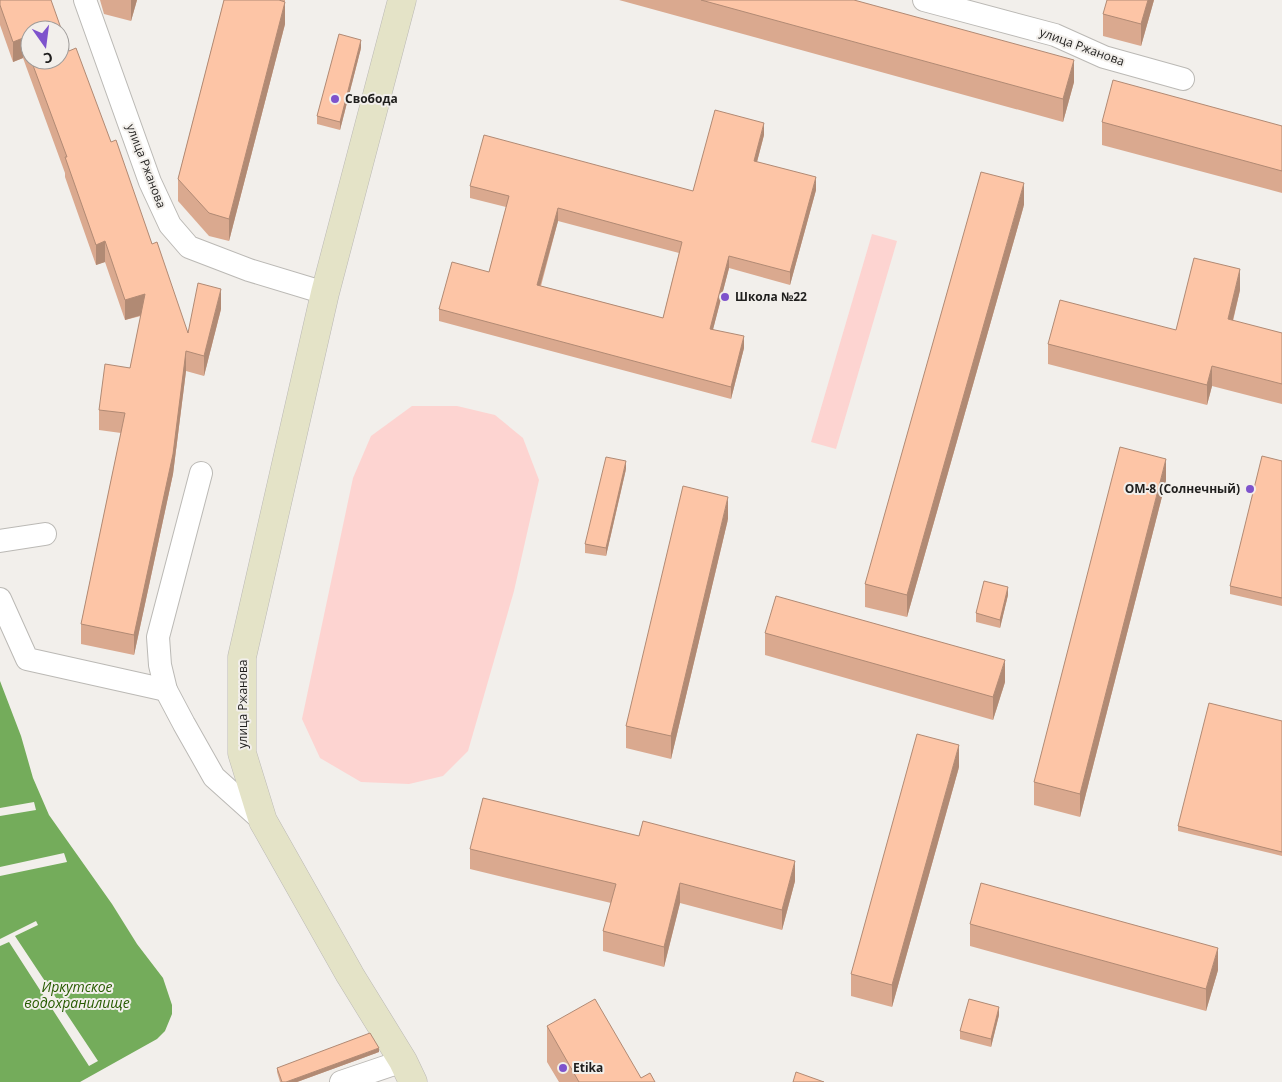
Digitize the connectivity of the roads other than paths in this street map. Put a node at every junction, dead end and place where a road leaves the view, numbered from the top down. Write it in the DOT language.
graph roads {
  1 [pos="85,0"];
  2 [pos="402,0"];
  3 [pos="924,0"];
  4 [pos="1182,79"];
  5 [pos="325,293"];
  6 [pos="201,473"];
  7 [pos="45,534"];
  8 [pos="0,541"];
  9 [pos="0,600"];
  10 [pos="166,690"];
  11 [pos="263,821"];
  12 [pos="408,1072"];
  13 [pos="341,1082"];
  1 -- 5 [label="street, улица Ржанова"];
  2 -- 5 [label="street, улица Ржанова"];
  3 -- 4 [label="street, улица Ржанова"];
  5 -- 11 [label="street, улица Ржанова"];
  6 -- 10 [label="street"];
  7 -- 8 [label="street"];
  9 -- 10 [label="street"];
  10 -- 11 [label="street"];
  11 -- 12 [label="street, улица Ржанова"];
  12 -- 13 [label="street"];
}
